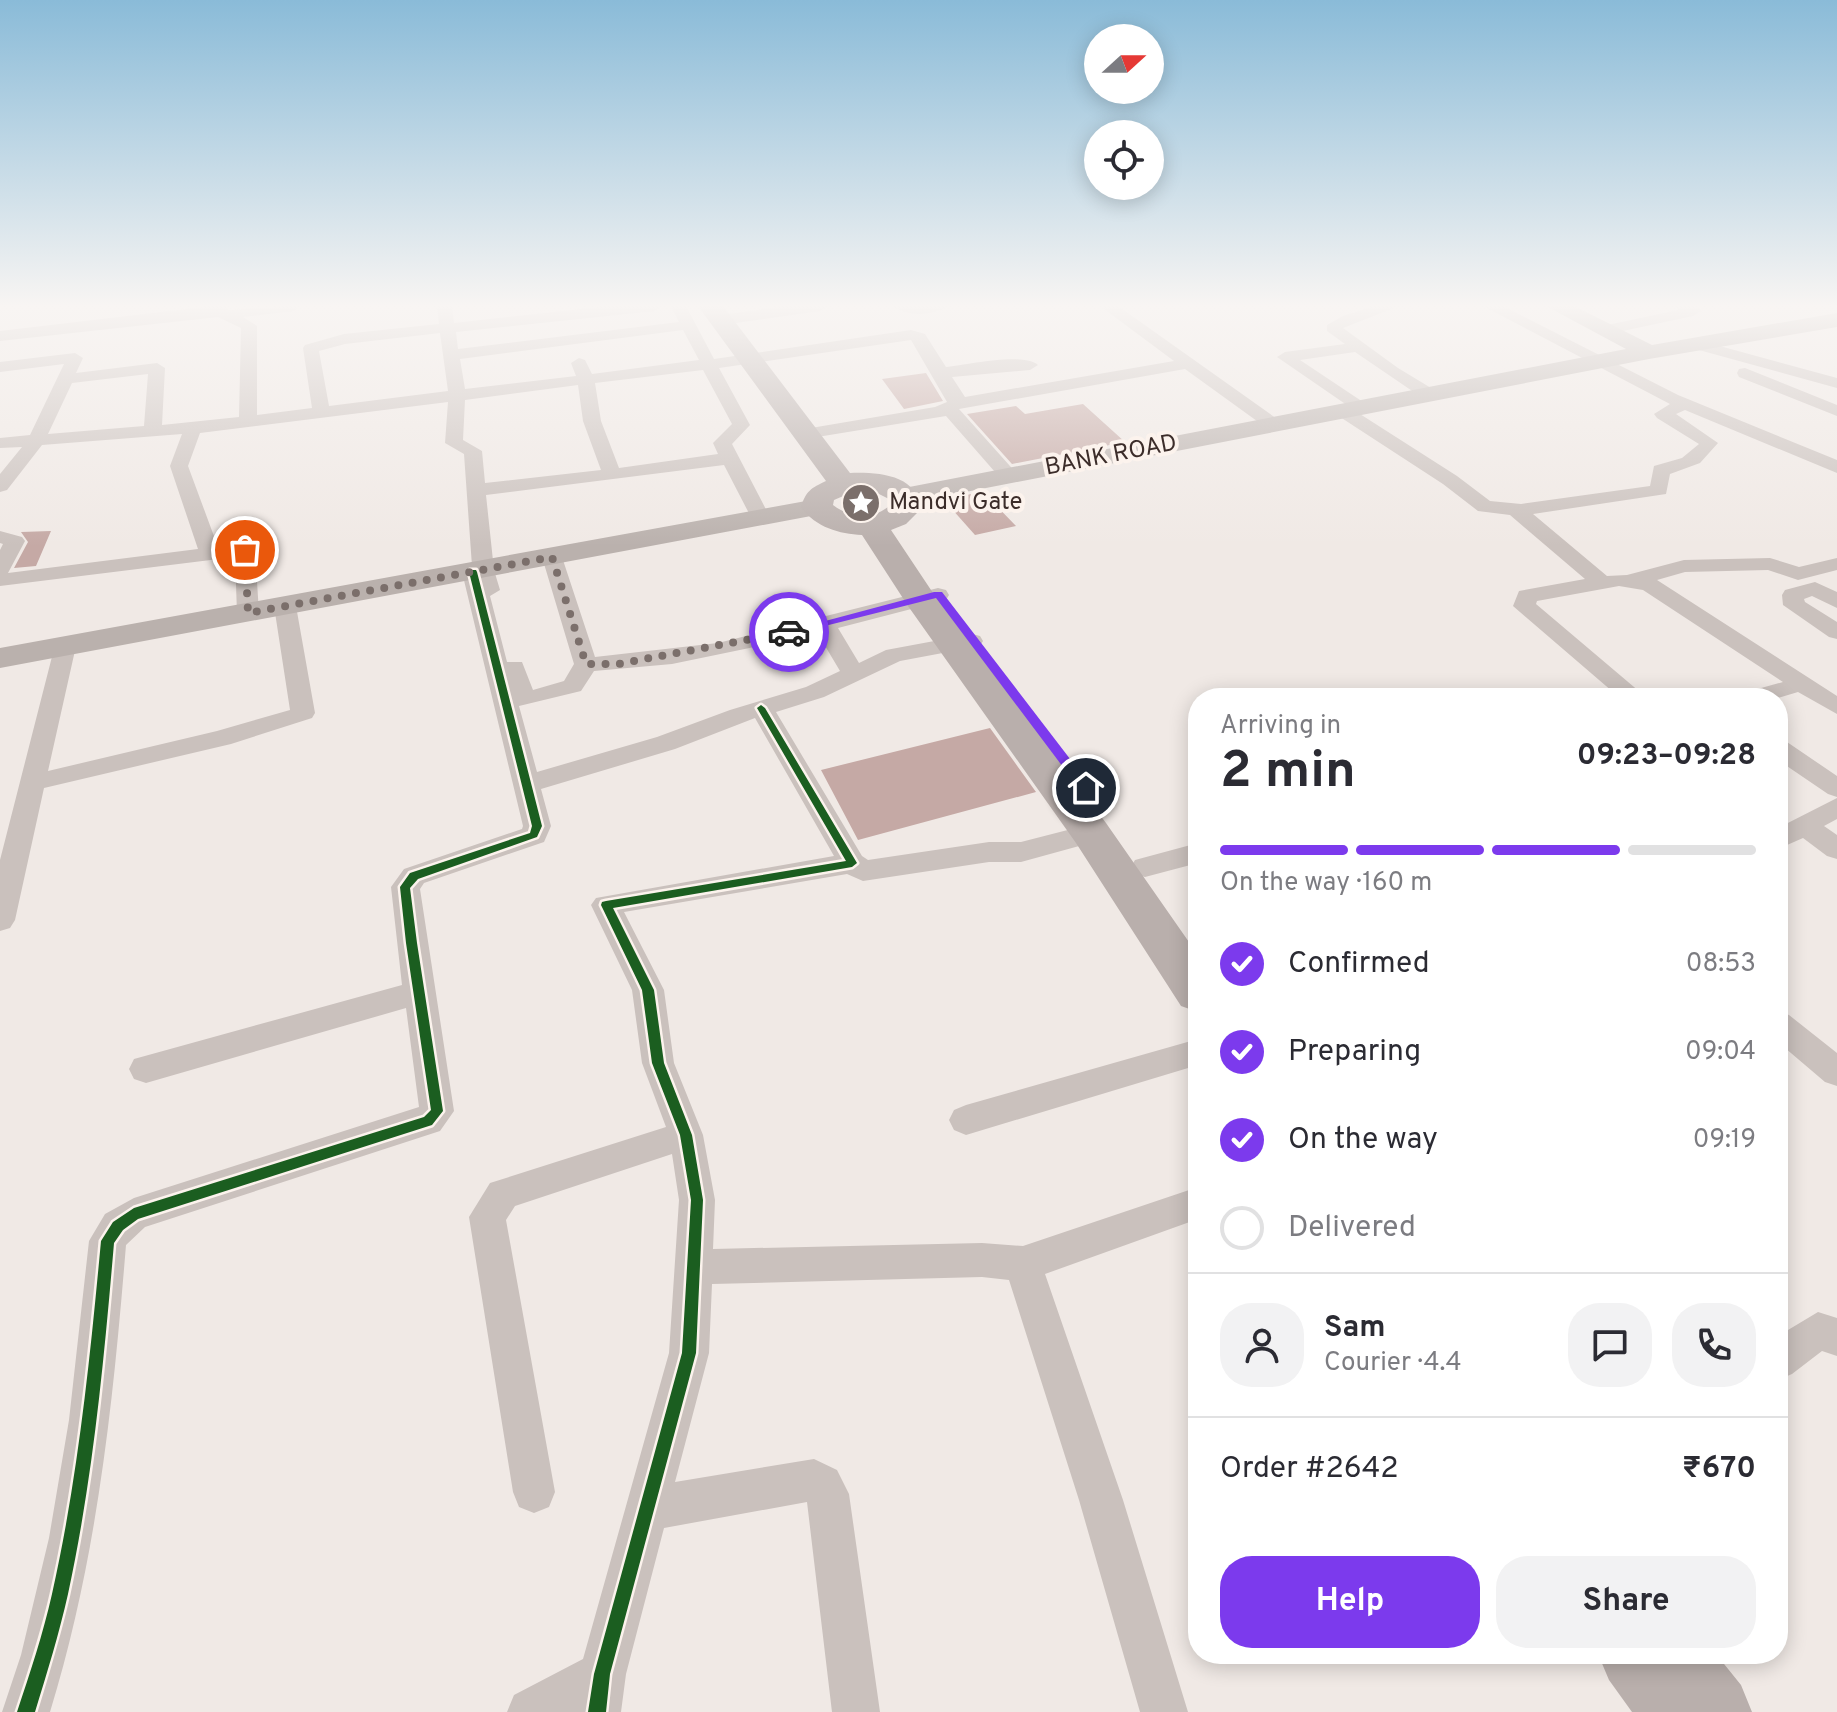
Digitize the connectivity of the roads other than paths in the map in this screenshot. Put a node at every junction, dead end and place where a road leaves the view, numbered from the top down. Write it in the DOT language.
graph roads {
  1 [pos="62,386"];
  2 [pos="156,386"];
  3 [pos="248,386"];
  4 [pos="317,386"];
  5 [pos="456,386"];
  6 [pos="527,386"];
  7 [pos="587,386"];
  8 [pos="720,386"];
  9 [pos="770,386"];
  10 [pos="949,386"];
  11 [pos="1066,386"];
  12 [pos="1217,386"];
  13 [pos="1322,386"];
  14 [pos="1415,386"];
  15 [pos="1477,386"];
  16 [pos="1648,386"];
  17 [pos="1776,386"];
  18 [pos="457,394"];
  19 [pos="1430,395"];
  20 [pos="1713,396"];
  21 [pos="1684,404"];
  22 [pos="952,407"];
  23 [pos="1353,410"];
  24 [pos="1837,411"];
  25 [pos="321,412"];
  26 [pos="248,422"];
  27 [pos="1274,425"];
  28 [pos="193,428"];
  29 [pos="153,431"];
  30 [pos="805,434"];
  31 [pos="36,441"];
  32 [pos="0,443"];
  33 [pos="730,458"];
  34 [pos="1837,465"];
  35 [pos="612,473"];
  36 [pos="1009,476"];
  37 [pos="844,485"];
  38 [pos="0,486"];
  39 [pos="476,490"];
  40 [pos="817,507"];
  41 [pos="1515,509"];
  42 [pos="887,514"];
  43 [pos="761,519"];
  44 [pos="0,537"];
  45 [pos="210,554"];
  46 [pos="552,557"];
  47 [pos="1837,564"];
  48 [pos="0,569"];
  49 [pos="478,571"];
  50 [pos="0,580"];
  51 [pos="1632,580"];
  52 [pos="1601,582"];
  53 [pos="929,597"];
  54 [pos="1837,601"];
  55 [pos="285,606"];
  56 [pos="248,613"];
  57 [pos="824,624"];
  58 [pos="1837,632"];
  59 [pos="962,642"];
  60 [pos="64,646"];
  61 [pos="0,658"];
  62 [pos="586,664"];
  63 [pos="854,674"];
  64 [pos="1802,684"];
  65 [pos="1623,688"];
  66 [pos="1788,688"];
  67 [pos="1837,707"];
  68 [pos="761,708"];
  69 [pos="1788,755"];
  70 [pos="31,783"];
  71 [pos="527,784"];
  72 [pos="1837,788"];
  73 [pos="1837,807"];
  74 [pos="1806,826"];
  75 [pos="1091,833"];
  76 [pos="1788,835"];
  77 [pos="1837,849"];
  78 [pos="1188,856"];
  79 [pos="852,863"];
  80 [pos="1145,867"];
  81 [pos="0,920"];
  82 [pos="1188,929"];
  83 [pos="1188,978"];
  84 [pos="419,992"];
  85 [pos="1788,1032"];
  86 [pos="1188,1055"];
  87 [pos="146,1069"];
  88 [pos="1837,1072"];
  89 [pos="966,1120"];
  90 [pos="686,1135"];
  91 [pos="1188,1206"];
  92 [pos="1023,1264"];
  93 [pos="694,1267"];
  94 [pos="1837,1337"];
  95 [pos="1788,1353"];
  96 [pos="534,1492"];
  97 [pos="646,1509"];
  98 [pos="1643,1664"];
  99 [pos="1677,1664"];
  100 [pos="600,1693"];
  101 [pos="26,1712"];
  102 [pos="531,1712"];
  103 [pos="856,1712"];
  104 [pos="1164,1712"];
  105 [pos="1679,1712"];
  106 [pos="1714,1712"];
  1 -- 31 [label="street"];
  2 -- 29 [label="street"];
  3 -- 26 [label="street"];
  4 -- 25 [label="street"];
  5 -- 18 [label="street"];
  6 -- 18 [label="street"];
  7 -- 35 [label="street"];
  8 -- 33 [label="street"];
  9 -- 30 [label="main road"];
  10 -- 22 [label="street"];
  11 -- 22 [label="street"];
  12 -- 27 [label="street"];
  13 -- 23 [label="street"];
  14 -- 19 [label="street"];
  15 -- 19 [label="main road, BANK ROAD"];
  16 -- 21 [label="street"];
  17 -- 24 [label="street"];
  18 -- 25 [label="street"];
  18 -- 39 [label="street"];
  19 -- 23 [label="main road, BANK ROAD"];
  20 -- 34 [label="street"];
  21 -- 34 [label="street"];
  21 -- 41 [label="street"];
  22 -- 30 [label="street"];
  22 -- 36 [label="street"];
  23 -- 27 [label="main road, BANK ROAD"];
  23 -- 41 [label="street"];
  25 -- 26 [label="street"];
  26 -- 28 [label="street"];
  27 -- 36 [label="main road, BANK ROAD"];
  28 -- 29 [label="street"];
  28 -- 45 [label="street"];
  29 -- 31 [label="street"];
  30 -- 37 [label="main road"];
  31 -- 32 [label="street"];
  31 -- 38 [label="street"];
  33 -- 35 [label="street"];
  33 -- 43 [label="street"];
  35 -- 39 [label="street"];
  36 -- 42 [label="main road, BANK ROAD"];
  37 -- 40 [label="main road"];
  37 -- 42 [label="main road"];
  39 -- 49 [label="street"];
  40 -- 42 [label="main road"];
  40 -- 43 [label="main road"];
  41 -- 52 [label="street"];
  42 -- 53 [label="main road"];
  43 -- 46 [label="main road"];
  44 -- 48 [label="street"];
  45 -- 50 [label="street"];
  45 -- 56 [label="street"];
  46 -- 49 [label="main road"];
  46 -- 62 [label="street"];
  47 -- 51 [label="street"];
  49 -- 55 [label="main road"];
  49 -- 62 [label="street"];
  49 -- 71 [label="street"];
  51 -- 52 [label="street"];
  51 -- 64 [label="street"];
  52 -- 65 [label="street"];
  53 -- 57 [label="street"];
  53 -- 59 [label="main road"];
  54 -- 58 [label="street"];
  55 -- 56 [label="main road"];
  55 -- 70 [label="street"];
  56 -- 60 [label="main road"];
  57 -- 62 [label="street"];
  57 -- 63 [label="street"];
  59 -- 63 [label="street"];
  59 -- 75 [label="main road"];
  59 -- 80 [label="main road"];
  60 -- 61 [label="main road"];
  60 -- 70 [label="street"];
  63 -- 68 [label="street"];
  64 -- 66 [label="street"];
  64 -- 67 [label="street"];
  68 -- 71 [label="street"];
  68 -- 79 [label="street"];
  69 -- 72 [label="street"];
  70 -- 81 [label="street"];
  71 -- 84 [label="street"];
  73 -- 74 [label="street"];
  74 -- 76 [label="street"];
  74 -- 77 [label="street"];
  75 -- 79 [label="street"];
  75 -- 83 [label="main road"];
  78 -- 80 [label="street"];
  79 -- 90 [label="street"];
  80 -- 82 [label="main road"];
  84 -- 87 [label="street"];
  84 -- 101 [label="street"];
  85 -- 88 [label="street"];
  86 -- 89 [label="street"];
  90 -- 93 [label="street"];
  90 -- 96 [label="street"];
  91 -- 92 [label="street"];
  92 -- 93 [label="street"];
  92 -- 104 [label="street"];
  93 -- 97 [label="street"];
  94 -- 95 [label="street"];
  97 -- 100 [label="street"];
  97 -- 103 [label="street"];
  98 -- 105 [label="main road"];
  99 -- 106 [label="main road"];
  100 -- 102 [label="street"];
}
